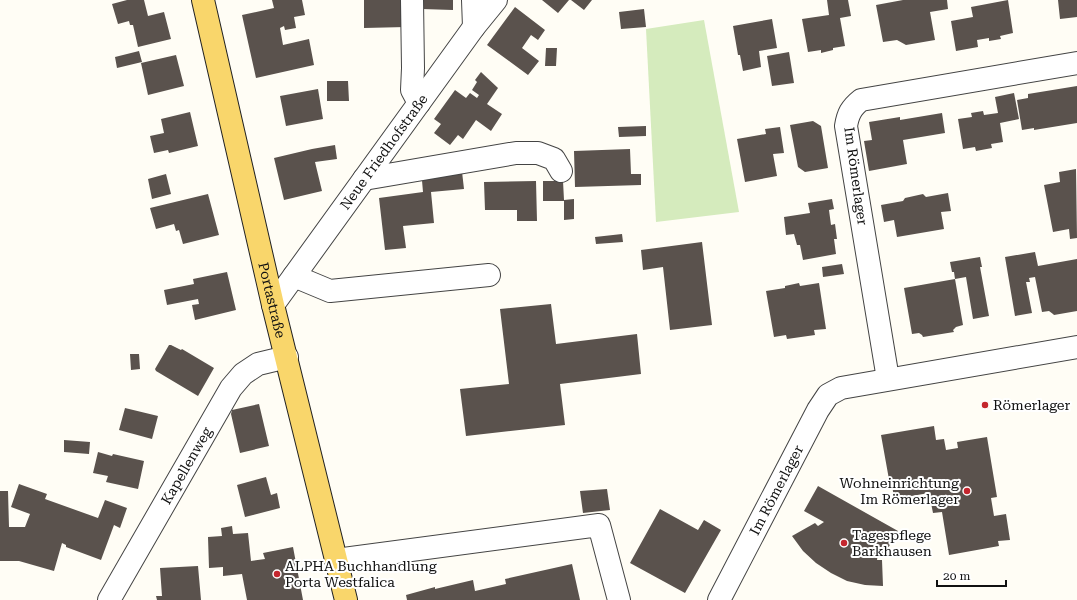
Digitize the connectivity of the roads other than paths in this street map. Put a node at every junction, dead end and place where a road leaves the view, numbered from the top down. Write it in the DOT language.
graph roads {
  1 [pos="203,0"];
  2 [pos="412,0"];
  3 [pos="473,0"];
  4 [pos="496,0"];
  5 [pos="474,27"];
  6 [pos="1077,63"];
  7 [pos="419,103"];
  8 [pos="561,171"];
  9 [pos="364,179"];
  10 [pos="488,275"];
  11 [pos="294,276"];
  12 [pos="273,305"];
  13 [pos="1077,347"];
  14 [pos="287,357"];
  15 [pos="888,379"];
  16 [pos="336,560"];
  17 [pos="109,600"];
  18 [pos="346,600"];
  19 [pos="619,600"];
  20 [pos="719,600"];
  1 -- 12 [label="main road, Portastraße"];
  2 -- 7 [label="street"];
  3 -- 5 [label="street"];
  4 -- 5 [label="street, Neue Friedhofstraße"];
  5 -- 7 [label="street, Neue Friedhofstraße"];
  6 -- 15 [label="street, Im Römerlager"];
  7 -- 9 [label="street, Neue Friedhofstraße"];
  8 -- 9 [label="street"];
  9 -- 11 [label="street, Neue Friedhofstraße"];
  10 -- 11 [label="street"];
  11 -- 12 [label="street, Neue Friedhofstraße"];
  12 -- 14 [label="main road, Portastraße"];
  13 -- 15 [label="street, Im Römerlager"];
  14 -- 16 [label="main road, Portastraße"];
  14 -- 17 [label="street, Kapellenweg"];
  15 -- 20 [label="street, Im Römerlager"];
  16 -- 18 [label="main road, Portastraße"];
  16 -- 19 [label="street"];
}
